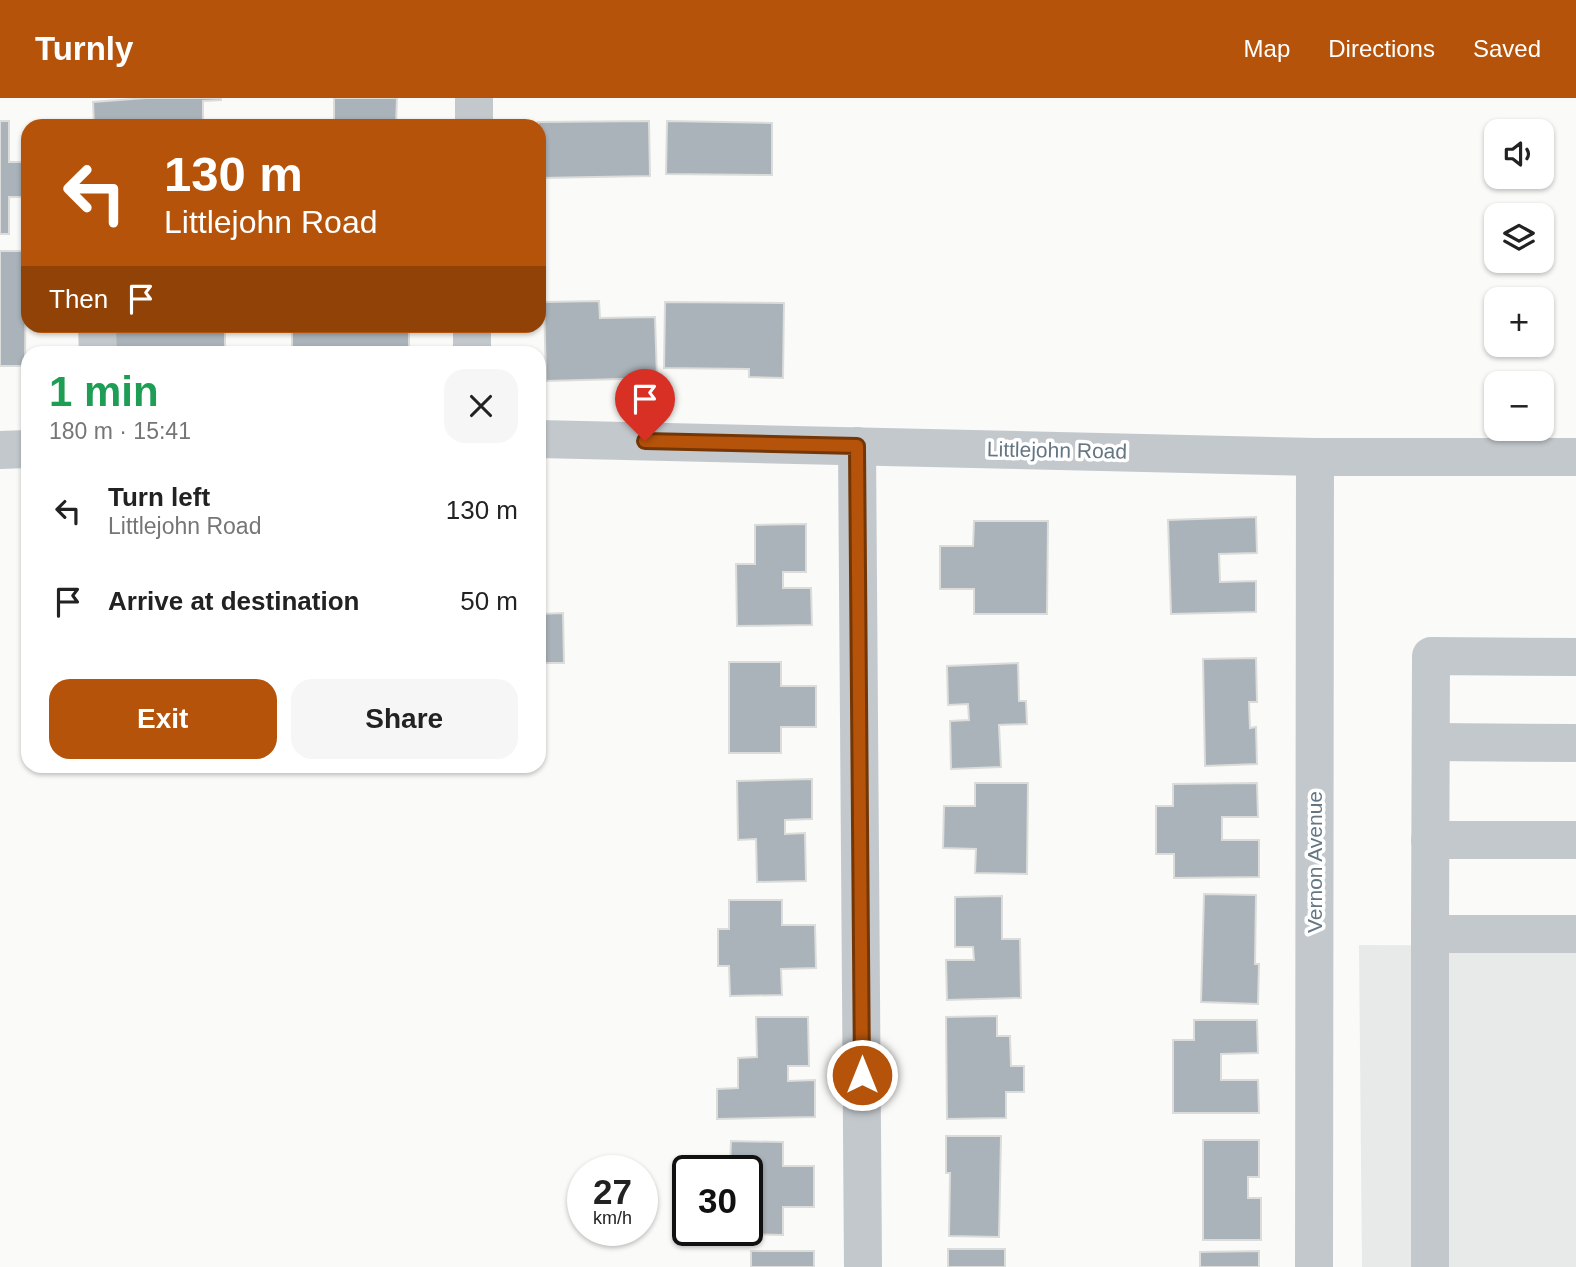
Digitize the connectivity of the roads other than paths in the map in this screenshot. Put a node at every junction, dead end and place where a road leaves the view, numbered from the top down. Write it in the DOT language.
graph roads {
  1 [pos="474,98"];
  2 [pos="474,119"];
  3 [pos="546,439"];
  4 [pos="857,446"];
  5 [pos="21,449"];
  6 [pos="0,450"];
  7 [pos="1315,457"];
  8 [pos="1576,457"];
  9 [pos="1576,657"];
  10 [pos="1431,742"];
  11 [pos="1576,743"];
  12 [pos="1576,840"];
  13 [pos="1430,841"];
  14 [pos="1430,934"];
  15 [pos="1576,934"];
  16 [pos="863,1267"];
  17 [pos="1314,1267"];
  18 [pos="1430,1267"];
  1 -- 2 [label="street"];
  3 -- 4 [label="street, Littlejohn Road"];
  4 -- 7 [label="street, Littlejohn Road"];
  4 -- 16 [label="street"];
  5 -- 6 [label="street"];
  7 -- 8 [label="street, Littlejohn Road"];
  7 -- 17 [label="street, Vernon Avenue"];
  9 -- 10 [label="street"];
  10 -- 11 [label="street"];
  10 -- 13 [label="street"];
  12 -- 13 [label="street"];
  13 -- 14 [label="street"];
  14 -- 15 [label="street"];
  14 -- 18 [label="street"];
}
